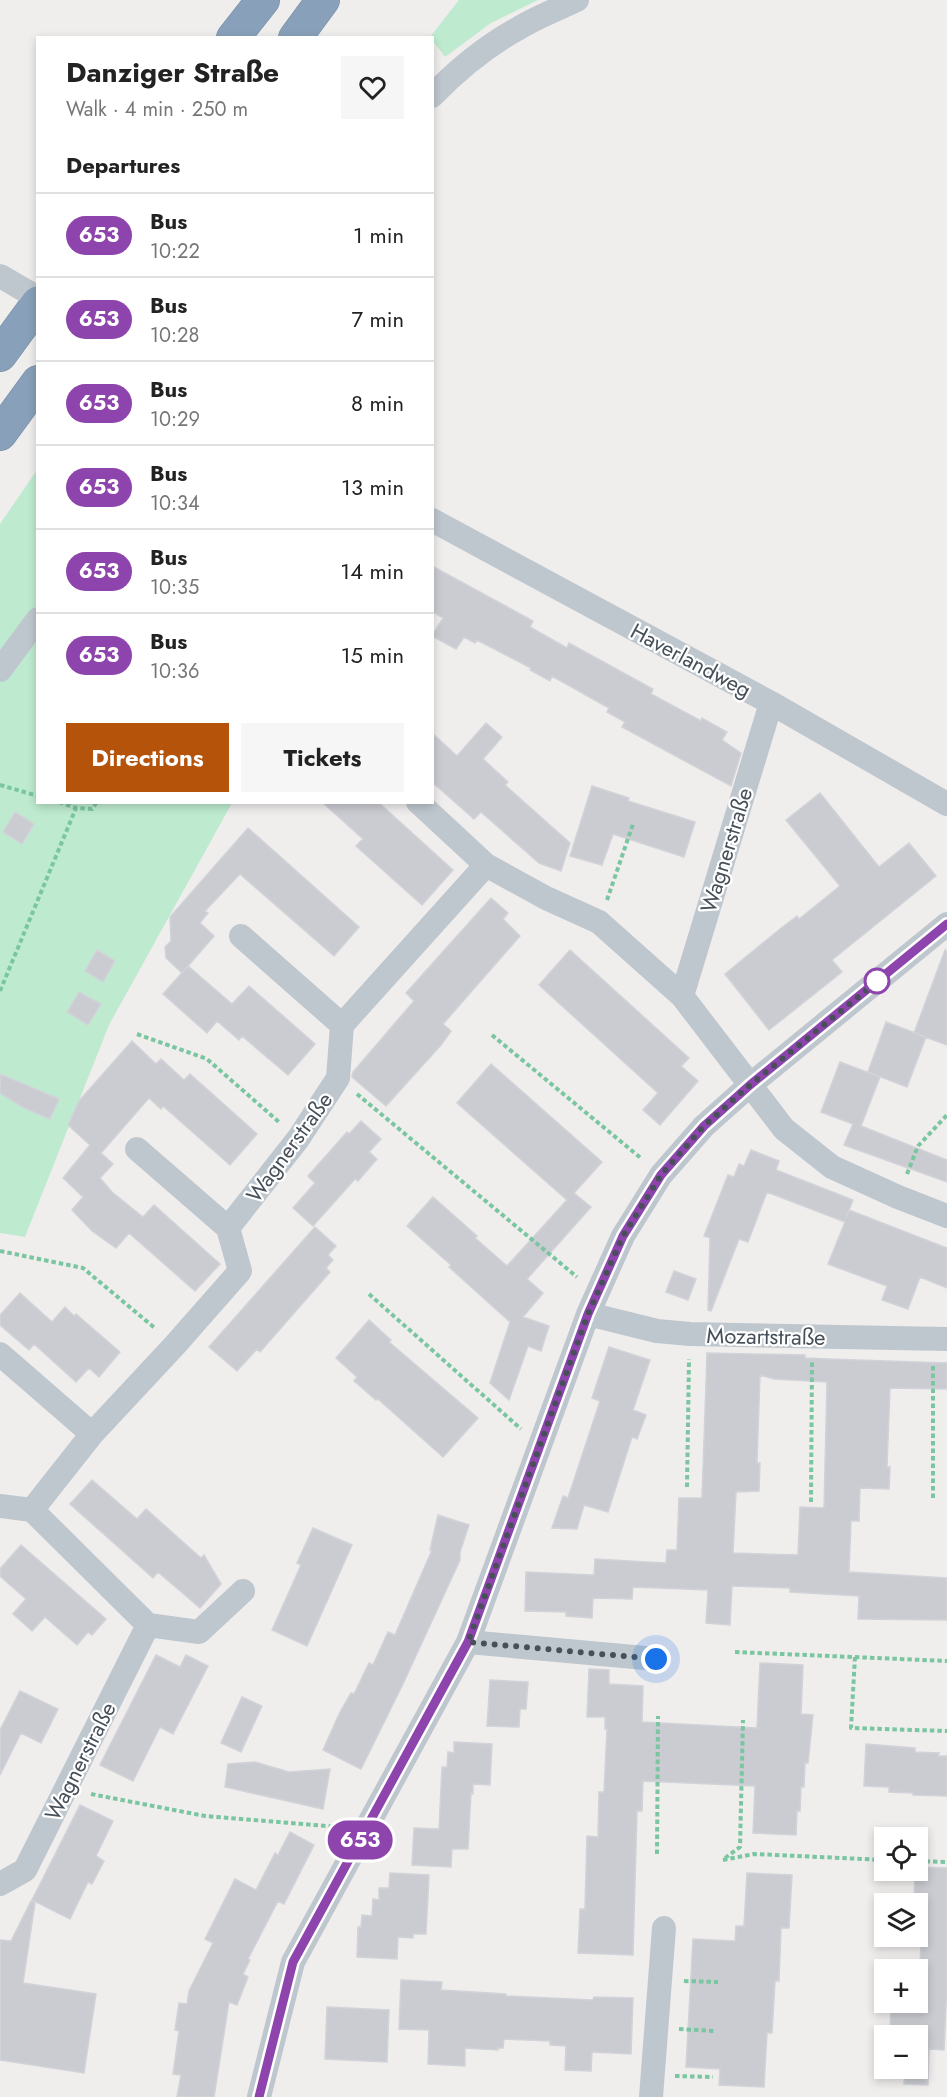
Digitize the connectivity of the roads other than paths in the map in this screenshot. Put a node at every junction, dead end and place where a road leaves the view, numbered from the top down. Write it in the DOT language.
graph roads {
  1 [pos="262,0"];
  2 [pos="323,0"];
  3 [pos="578,0"];
  4 [pos="235,36"];
  5 [pos="296,36"];
  6 [pos="434,94"];
  7 [pos="0,276"];
  8 [pos="36,297"];
  9 [pos="36,306"];
  10 [pos="0,355"];
  11 [pos="36,385"];
  12 [pos="0,434"];
  13 [pos="434,521"];
  14 [pos="36,622"];
  15 [pos="0,670"];
  16 [pos="771,703"];
  17 [pos="420,804"];
  18 [pos="947,804"];
  19 [pos="486,865"];
  20 [pos="947,924"];
  21 [pos="241,936"];
  22 [pos="682,996"];
  23 [pos="342,1025"];
  24 [pos="750,1085"];
  25 [pos="137,1149"];
  26 [pos="947,1216"];
  27 [pos="228,1228"];
  28 [pos="592,1304"];
  29 [pos="940,1339"];
  30 [pos="0,1354"];
  31 [pos="92,1434"];
  32 [pos="0,1506"];
  33 [pos="32,1510"];
  34 [pos="243,1591"];
  35 [pos="148,1625"];
  36 [pos="468,1642"];
  37 [pos="656,1659"];
  38 [pos="0,1884"];
  39 [pos="664,1928"];
  40 [pos="652,2086"];
  41 [pos="260,2097"];
  1 -- 4 [label="highway"];
  2 -- 5 [label="highway"];
  3 -- 6 [label="street"];
  7 -- 8 [label="street"];
  9 -- 10 [label="highway"];
  11 -- 12 [label="highway"];
  13 -- 16 [label="street, Haverlandweg"];
  14 -- 15 [label="street"];
  16 -- 18 [label="street, Haverlandweg"];
  16 -- 22 [label="street, Wagnerstraße"];
  17 -- 19 [label="street"];
  19 -- 22 [label="street"];
  19 -- 23 [label="street"];
  20 -- 24 [label="street"];
  21 -- 23 [label="street"];
  22 -- 24 [label="street"];
  23 -- 27 [label="street, Wagnerstraße"];
  24 -- 26 [label="street"];
  24 -- 28 [label="street"];
  25 -- 27 [label="street"];
  27 -- 31 [label="street"];
  28 -- 29 [label="street, Mozartstraße"];
  28 -- 36 [label="street"];
  30 -- 31 [label="street"];
  31 -- 33 [label="street"];
  32 -- 33 [label="street"];
  33 -- 35 [label="street"];
  34 -- 35 [label="street"];
  35 -- 38 [label="street, Wagnerstraße"];
  36 -- 37 [label="street"];
  36 -- 41 [label="street"];
  39 -- 40 [label="street"];
}
